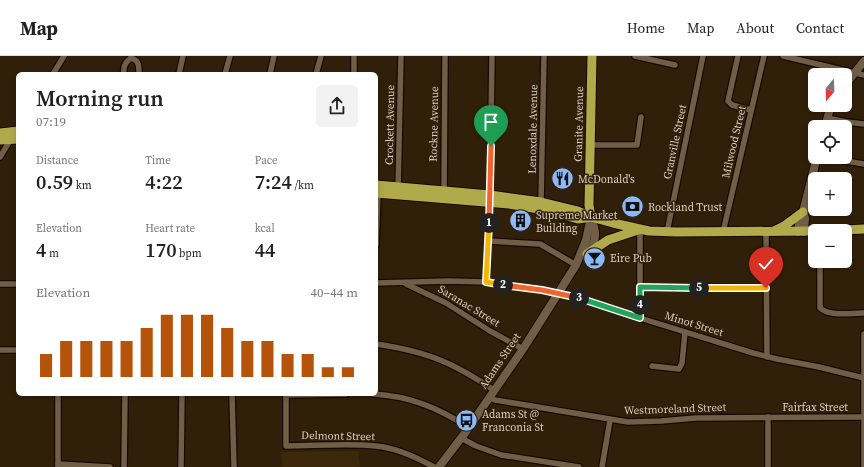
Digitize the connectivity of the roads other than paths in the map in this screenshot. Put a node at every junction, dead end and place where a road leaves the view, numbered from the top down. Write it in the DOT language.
graph roads {
  1 [pos="64,56"];
  2 [pos="183,56"];
  3 [pos="230,56"];
  4 [pos="274,56"];
  5 [pos="321,56"];
  6 [pos="354,56"];
  7 [pos="401,56"];
  8 [pos="445,56"];
  9 [pos="492,56"];
  10 [pos="544,56"];
  11 [pos="592,56"];
  12 [pos="635,56"];
  13 [pos="703,56"];
  14 [pos="738,56"];
  15 [pos="764,56"];
  16 [pos="782,56"];
  17 [pos="864,61"];
  18 [pos="676,65"];
  19 [pos="54,72"];
  20 [pos="124,72"];
  21 [pos="139,72"];
  22 [pos="179,72"];
  23 [pos="226,72"];
  24 [pos="270,72"];
  25 [pos="317,72"];
  26 [pos="354,72"];
  27 [pos="854,74"];
  28 [pos="864,75"];
  29 [pos="852,76"];
  30 [pos="751,110"];
  31 [pos="829,112"];
  32 [pos="642,117"];
  33 [pos="827,118"];
  34 [pos="864,124"];
  35 [pos="0,133"];
  36 [pos="16,134"];
  37 [pos="0,140"];
  38 [pos="590,145"];
  39 [pos="0,157"];
  40 [pos="852,162"];
  41 [pos="815,164"];
  42 [pos="864,164"];
  43 [pos="378,190"];
  44 [pos="398,191"];
  45 [pos="444,192"];
  46 [pos="490,199"];
  47 [pos="541,202"];
  48 [pos="803,212"];
  49 [pos="591,217"];
  50 [pos="640,229"];
  51 [pos="864,229"];
  52 [pos="852,230"];
  53 [pos="667,232"];
  54 [pos="723,232"];
  55 [pos="769,232"];
  56 [pos="801,232"];
  57 [pos="808,232"];
  58 [pos="488,241"];
  59 [pos="588,254"];
  60 [pos="576,265"];
  61 [pos="820,268"];
  62 [pos="378,282"];
  63 [pos="486,282"];
  64 [pos="404,283"];
  65 [pos="0,284"];
  66 [pos="16,284"];
  67 [pos="640,287"];
  68 [pos="766,288"];
  69 [pos="558,293"];
  70 [pos="864,313"];
  71 [pos="640,318"];
  72 [pos="686,332"];
  73 [pos="864,334"];
  74 [pos="378,344"];
  75 [pos="523,349"];
  76 [pos="0,350"];
  77 [pos="16,350"];
  78 [pos="767,357"];
  79 [pos="652,366"];
  80 [pos="863,378"];
  81 [pos="494,390"];
  82 [pos="378,394"];
  83 [pos="58,396"];
  84 [pos="125,396"];
  85 [pos="182,396"];
  86 [pos="232,396"];
  87 [pos="286,396"];
  88 [pos="489,397"];
  89 [pos="768,417"];
  90 [pos="863,417"];
  91 [pos="610,420"];
  92 [pos="468,427"];
  93 [pos="461,438"];
  94 [pos="864,448"];
  95 [pos="525,459"];
  96 [pos="58,466"];
  97 [pos="110,467"];
  98 [pos="124,467"];
  99 [pos="181,467"];
  100 [pos="234,467"];
  101 [pos="434,467"];
  102 [pos="439,467"];
  103 [pos="526,467"];
  104 [pos="579,467"];
  105 [pos="602,467"];
  106 [pos="768,467"];
  107 [pos="864,467"];
  1 -- 19 [label="street"];
  2 -- 22 [label="street"];
  3 -- 23 [label="street"];
  4 -- 24 [label="street"];
  5 -- 25 [label="street"];
  6 -- 26 [label="street"];
  7 -- 44 [label="street, Crockett Avenue"];
  8 -- 45 [label="street, Rockne Avenue"];
  9 -- 46 [label="street"];
  10 -- 47 [label="street, Lenoxdale Avenue"];
  11 -- 38 [label="highway, Granite Avenue"];
  12 -- 18 [label="street"];
  13 -- 53 [label="street, Granville Street"];
  14 -- 30 [label="street"];
  15 -- 30 [label="street, Milwood Street"];
  16 -- 27 [label="street"];
  17 -- 27 [label="main road"];
  20 -- 21 [label="street"];
  27 -- 28 [label="street"];
  27 -- 29 [label="main road"];
  30 -- 54 [label="street, Milwood Street"];
  31 -- 33 [label="main road"];
  32 -- 38 [label="street"];
  33 -- 34 [label="street"];
  35 -- 36 [label="highway"];
  36 -- 37 [label="highway"];
  36 -- 39 [label="street"];
  38 -- 49 [label="highway, Granite Avenue"];
  40 -- 42 [label="street"];
  41 -- 48 [label="main road"];
  43 -- 44 [label="highway"];
  44 -- 45 [label="highway"];
  44 -- 46 [label="highway"];
  45 -- 46 [label="highway"];
  46 -- 47 [label="highway"];
  46 -- 49 [label="highway"];
  46 -- 58 [label="street"];
  47 -- 49 [label="highway"];
  48 -- 55 [label="highway"];
  48 -- 56 [label="main road"];
  49 -- 50 [label="highway"];
  49 -- 59 [label="main road, Adams Street"];
  49 -- 60 [label="main road, Adams Street"];
  50 -- 53 [label="highway"];
  50 -- 59 [label="highway"];
  50 -- 67 [label="street"];
  51 -- 52 [label="highway"];
  53 -- 54 [label="highway"];
  54 -- 55 [label="highway"];
  55 -- 56 [label="highway"];
  55 -- 68 [label="street"];
  56 -- 57 [label="highway"];
  58 -- 60 [label="street"];
  58 -- 63 [label="street"];
  59 -- 60 [label="main road, Adams Street"];
  60 -- 69 [label="main road, Adams Street"];
  61 -- 70 [label="street"];
  62 -- 64 [label="street, Minot Street"];
  63 -- 64 [label="street, Minot Street"];
  63 -- 69 [label="street, Minot Street"];
  64 -- 75 [label="street, Saranac Street"];
  65 -- 66 [label="street"];
  67 -- 68 [label="street"];
  67 -- 71 [label="street"];
  68 -- 78 [label="street"];
  69 -- 71 [label="street, Minot Street"];
  69 -- 75 [label="main road, Adams Street"];
  71 -- 72 [label="street, Minot Street"];
  72 -- 78 [label="street, Minot Street"];
  72 -- 79 [label="street"];
  73 -- 80 [label="street"];
  74 -- 81 [label="street"];
  75 -- 81 [label="main road, Adams Street"];
  76 -- 77 [label="street"];
  78 -- 80 [label="street, Minot Street"];
  80 -- 90 [label="street"];
  81 -- 88 [label="main road, Adams Street"];
  82 -- 92 [label="street"];
  83 -- 96 [label="street"];
  84 -- 98 [label="street"];
  85 -- 99 [label="street"];
  86 -- 100 [label="street"];
  87 -- 101 [label="street, Delmont Street"];
  88 -- 91 [label="street, Westmoreland Street"];
  88 -- 92 [label="main road, Adams Street"];
  89 -- 90 [label="street, Fairfax Street"];
  89 -- 91 [label="street, Westmoreland Street"];
  89 -- 106 [label="street, Fairfax Street"];
  90 -- 94 [label="street"];
  91 -- 105 [label="street"];
  92 -- 93 [label="main road, Adams Street"];
  93 -- 95 [label="street"];
  93 -- 102 [label="main road, Adams Street"];
  94 -- 107 [label="street"];
  95 -- 103 [label="street"];
  95 -- 104 [label="street"];
  96 -- 97 [label="street"];
}
